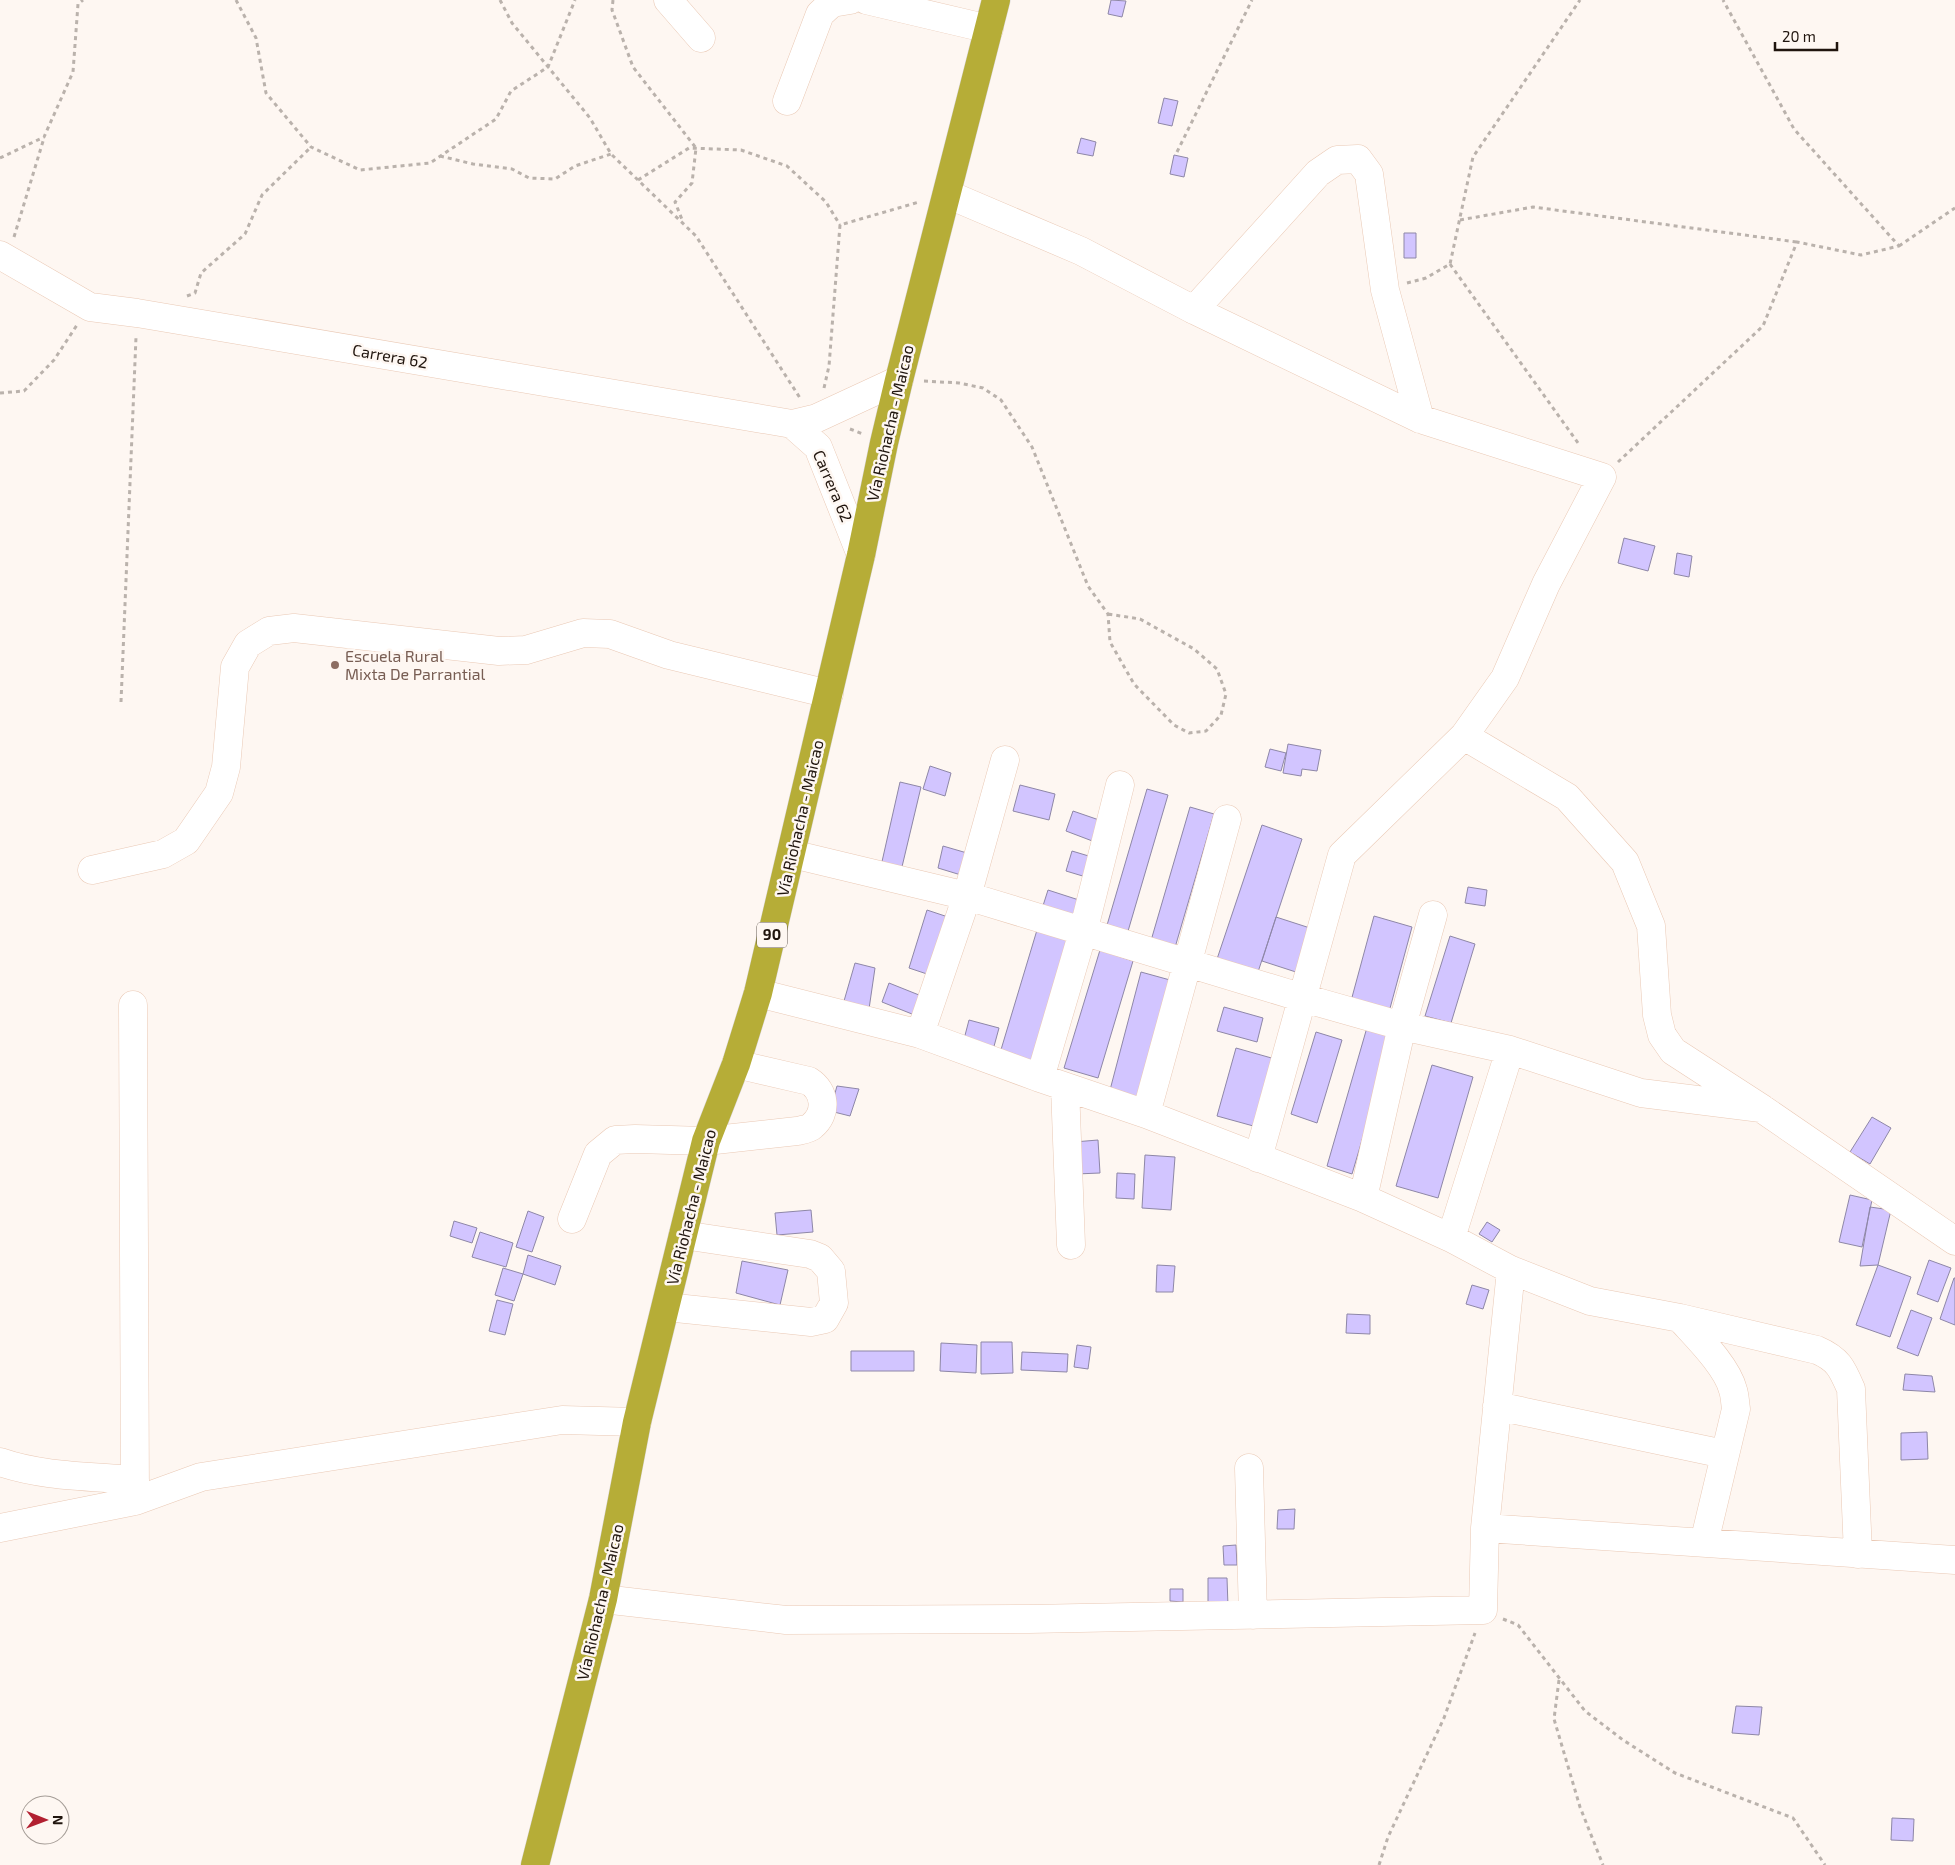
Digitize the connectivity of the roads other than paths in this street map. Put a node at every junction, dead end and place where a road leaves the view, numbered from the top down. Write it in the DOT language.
graph roads {
  1 [pos="668,0"];
  2 [pos="850,0"];
  3 [pos="866,0"];
  4 [pos="996,0"];
  5 [pos="989,29"];
  6 [pos="701,38"];
  7 [pos="787,101"];
  8 [pos="947,194"];
  9 [pos="5,248"];
  10 [pos="1194,310"];
  11 [pos="899,380"];
  12 [pos="1420,419"];
  13 [pos="805,421"];
  14 [pos="861,556"];
  15 [pos="829,694"];
  16 [pos="1464,736"];
  17 [pos="1005,760"];
  18 [pos="1120,785"];
  19 [pos="1227,819"];
  20 [pos="792,854"];
  21 [pos="92,870"];
  22 [pos="967,896"];
  23 [pos="1433,915"];
  24 [pos="1083,932"];
  25 [pos="1187,961"];
  26 [pos="758,993"];
  27 [pos="1303,998"];
  28 [pos="133,1005"];
  29 [pos="1402,1026"];
  30 [pos="920,1034"];
  31 [pos="1510,1050"];
  32 [pos="736,1064"];
  33 [pos="1052,1082"];
  34 [pos="1761,1108"];
  35 [pos="1146,1114"];
  36 [pos="706,1141"];
  37 [pos="1258,1158"];
  38 [pos="1363,1198"];
  39 [pos="572,1219"];
  40 [pos="683,1235"];
  41 [pos="1451,1238"];
  42 [pos="1955,1241"];
  43 [pos="1070,1245"];
  44 [pos="1511,1270"];
  45 [pos="666,1308"];
  46 [pos="1680,1318"];
  47 [pos="1497,1406"];
  48 [pos="637,1422"];
  49 [pos="1724,1454"];
  50 [pos="0,1462"];
  51 [pos="1250,1468"];
  52 [pos="135,1490"];
  53 [pos="0,1528"];
  54 [pos="1485,1528"];
  55 [pos="1704,1543"];
  56 [pos="1858,1554"];
  57 [pos="1955,1560"];
  58 [pos="603,1599"];
  59 [pos="1252,1615"];
  60 [pos="535,1865"];
  1 -- 6 [label="street"];
  2 -- 7 [label="street"];
  3 -- 5 [label="street"];
  4 -- 5 [label="highway, Vía Riohacha - Maicao / 90"];
  5 -- 8 [label="highway, Vía Riohacha - Maicao / 90"];
  8 -- 10 [label="street"];
  8 -- 11 [label="highway, Vía Riohacha - Maicao / 90"];
  9 -- 13 [label="street, Carrera 62"];
  10 -- 12 [label="street"];
  10 -- 12 [label="street"];
  11 -- 13 [label="street"];
  11 -- 14 [label="highway, Vía Riohacha - Maicao / 90"];
  12 -- 16 [label="street"];
  13 -- 14 [label="street, Carrera 62"];
  14 -- 15 [label="highway, Vía Riohacha - Maicao / 90"];
  15 -- 20 [label="highway, Vía Riohacha - Maicao / 90"];
  15 -- 21 [label="street"];
  16 -- 27 [label="street"];
  16 -- 34 [label="street"];
  17 -- 22 [label="street"];
  18 -- 24 [label="street"];
  19 -- 25 [label="street"];
  20 -- 22 [label="street"];
  20 -- 26 [label="highway, Vía Riohacha - Maicao / 90"];
  22 -- 24 [label="street"];
  22 -- 30 [label="street"];
  23 -- 29 [label="street"];
  24 -- 25 [label="street"];
  24 -- 33 [label="street"];
  25 -- 27 [label="street"];
  25 -- 35 [label="street"];
  26 -- 30 [label="street"];
  26 -- 32 [label="highway, Vía Riohacha - Maicao / 90"];
  27 -- 29 [label="street"];
  27 -- 37 [label="street"];
  28 -- 52 [label="street"];
  29 -- 31 [label="street"];
  29 -- 38 [label="street"];
  30 -- 33 [label="street"];
  31 -- 34 [label="street"];
  31 -- 41 [label="street"];
  32 -- 36 [label="highway, Vía Riohacha - Maicao / 90"];
  32 -- 36 [label="street"];
  33 -- 35 [label="street"];
  33 -- 43 [label="street"];
  34 -- 42 [label="street"];
  35 -- 37 [label="street"];
  36 -- 39 [label="street"];
  36 -- 40 [label="highway, Vía Riohacha - Maicao / 90"];
  37 -- 38 [label="street"];
  38 -- 41 [label="street"];
  40 -- 45 [label="highway, Vía Riohacha - Maicao / 90"];
  40 -- 45 [label="street"];
  41 -- 44 [label="street"];
  44 -- 46 [label="street"];
  44 -- 47 [label="street"];
  45 -- 48 [label="highway, Vía Riohacha - Maicao / 90"];
  46 -- 49 [label="street"];
  46 -- 56 [label="street"];
  47 -- 49 [label="street"];
  47 -- 54 [label="street"];
  48 -- 52 [label="street"];
  48 -- 58 [label="highway, Vía Riohacha - Maicao / 90"];
  49 -- 55 [label="street"];
  50 -- 52 [label="street"];
  51 -- 59 [label="street"];
  52 -- 53 [label="street"];
  54 -- 55 [label="street"];
  54 -- 59 [label="street"];
  55 -- 56 [label="street"];
  56 -- 57 [label="street"];
  58 -- 59 [label="street"];
  58 -- 60 [label="highway, Vía Riohacha - Maicao / 90"];
}
